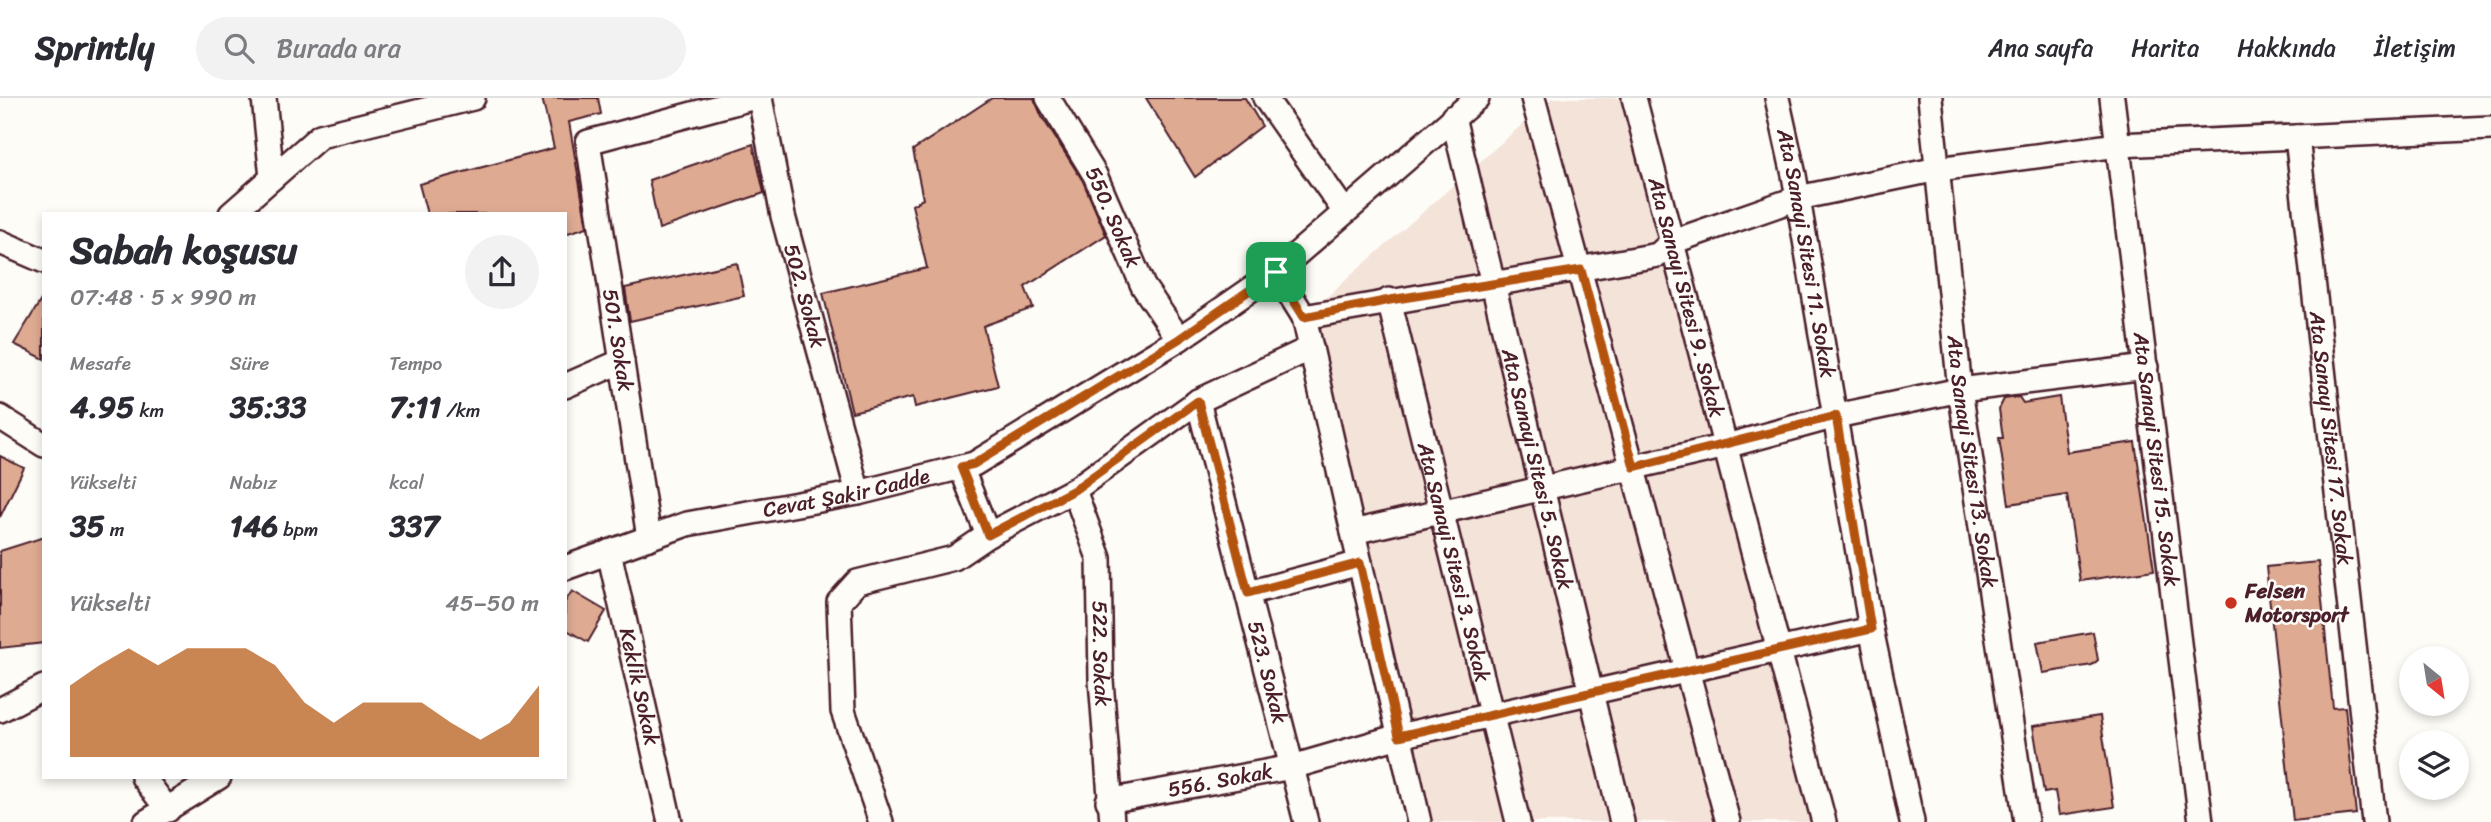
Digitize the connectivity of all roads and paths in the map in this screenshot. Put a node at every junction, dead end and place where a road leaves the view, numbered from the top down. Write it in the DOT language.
graph roads {
  1 [pos="264,98"];
  2 [pos="752,98"];
  3 [pos="760,98"];
  4 [pos="1048,98"];
  5 [pos="1265,98"];
  6 [pos="1477,98"];
  7 [pos="1533,98"];
  8 [pos="1634,98"];
  9 [pos="1777,98"];
  10 [pos="1930,98"];
  11 [pos="2112,98"];
  12 [pos="464,99"];
  13 [pos="1453,117"];
  14 [pos="2491,128"];
  15 [pos="2297,137"];
  16 [pos="2118,145"];
  17 [pos="1938,169"];
  18 [pos="272,178"];
  19 [pos="1798,198"];
  20 [pos="233,212"];
  21 [pos="1345,212"];
  22 [pos="0,242"];
  23 [pos="1672,242"];
  24 [pos="42,260"];
  25 [pos="1581,270"];
  26 [pos="1276,272"];
  27 [pos="1493,283"];
  28 [pos="1390,300"];
  29 [pos="1304,317"];
  30 [pos="1179,339"];
  31 [pos="1311,348"];
  32 [pos="622,362"];
  33 [pos="2146,367"];
  34 [pos="567,385"];
  35 [pos="1960,390"];
  36 [pos="1198,401"];
  37 [pos="1836,416"];
  38 [pos="0,417"];
  39 [pos="42,443"];
  40 [pos="1726,446"];
  41 [pos="961,467"];
  42 [pos="1634,467"];
  43 [pos="1542,488"];
  44 [pos="1074,490"];
  45 [pos="858,493"];
  46 [pos="1442,511"];
  47 [pos="1353,532"];
  48 [pos="988,535"];
  49 [pos="649,538"];
  50 [pos="609,552"];
  51 [pos="1360,563"];
  52 [pos="567,567"];
  53 [pos="1248,593"];
  54 [pos="1871,629"];
  55 [pos="1779,650"];
  56 [pos="1688,670"];
  57 [pos="42,688"];
  58 [pos="1591,692"];
  59 [pos="0,710"];
  60 [pos="1492,714"];
  61 [pos="1399,736"];
  62 [pos="1292,767"];
  63 [pos="145,779"];
  64 [pos="216,779"];
  65 [pos="168,810"];
  66 [pos="1110,812"];
  67 [pos="146,822"];
  68 [pos="670,822"];
  69 [pos="881,822"];
  70 [pos="1306,822"];
  71 [pos="1419,822"];
  72 [pos="1518,822"];
  73 [pos="1622,822"];
  74 [pos="1728,822"];
  75 [pos="1825,822"];
  76 [pos="1912,822"];
  77 [pos="2026,822"];
  78 [pos="2201,822"];
  79 [pos="2374,822"];
  1 -- 18 [label="street"];
  2 -- 32 [label="street, 501. Sokak"];
  3 -- 45 [label="street, 502. Sokak"];
  4 -- 30 [label="street, 550. Sokak"];
  5 -- 21 [label="street"];
  6 -- 13 [label="street, Cevat Şakir Cadde"];
  7 -- 25 [label="street"];
  8 -- 23 [label="street, Ata Sanayi Sitesi 9. Sokak"];
  9 -- 19 [label="street, Ata Sanayi Sitesi 11. Sokak"];
  10 -- 17 [label="street, Ata Sanayi Sitesi 13. Sokak"];
  11 -- 16 [label="street, Ata Sanayi Sitesi 15. Sokak"];
  12 -- 18 [label="street"];
  13 -- 21 [label="street, Cevat Şakir Cadde"];
  13 -- 27 [label="street, Ata Sanayi Sitesi 5. Sokak"];
  14 -- 15 [label="street"];
  15 -- 16 [label="street"];
  15 -- 79 [label="street, Ata Sanayi Sitesi 17. Sokak"];
  16 -- 17 [label="street"];
  16 -- 33 [label="street, Ata Sanayi Sitesi 15. Sokak"];
  17 -- 19 [label="street"];
  17 -- 35 [label="street, Ata Sanayi Sitesi 13. Sokak"];
  18 -- 20 [label="street"];
  19 -- 23 [label="street"];
  19 -- 37 [label="street, Ata Sanayi Sitesi 11. Sokak"];
  21 -- 26 [label="street, Cevat Şakir Cadde"];
  22 -- 24 [label="street"];
  23 -- 25 [label="street"];
  23 -- 40 [label="street, Ata Sanayi Sitesi 9. Sokak"];
  25 -- 27 [label="street"];
  25 -- 42 [label="street"];
  26 -- 29 [label="street"];
  26 -- 30 [label="street, Cevat Şakir Cadde"];
  27 -- 28 [label="street"];
  27 -- 43 [label="street, Ata Sanayi Sitesi 5. Sokak"];
  28 -- 29 [label="street"];
  28 -- 46 [label="street, Ata Sanayi Sitesi 3. Sokak"];
  29 -- 31 [label="street"];
  30 -- 41 [label="street, Cevat Şakir Cadde"];
  31 -- 36 [label="street"];
  31 -- 47 [label="street"];
  32 -- 34 [label="street"];
  32 -- 49 [label="street, 501. Sokak"];
  33 -- 35 [label="street"];
  33 -- 78 [label="street, Ata Sanayi Sitesi 15. Sokak"];
  35 -- 37 [label="street"];
  35 -- 77 [label="street, Ata Sanayi Sitesi 13. Sokak"];
  36 -- 44 [label="street"];
  36 -- 53 [label="street, 523. Sokak"];
  37 -- 40 [label="street"];
  37 -- 54 [label="street, Ata Sanayi Sitesi 11. Sokak"];
  38 -- 39 [label="street"];
  40 -- 42 [label="street"];
  40 -- 55 [label="street, Ata Sanayi Sitesi 9. Sokak"];
  41 -- 45 [label="street, Cevat Şakir Cadde"];
  41 -- 48 [label="street"];
  42 -- 43 [label="street"];
  42 -- 56 [label="street"];
  43 -- 46 [label="street"];
  43 -- 58 [label="street, Ata Sanayi Sitesi 5. Sokak"];
  44 -- 48 [label="street"];
  44 -- 66 [label="street, 522. Sokak"];
  45 -- 49 [label="street, Cevat Şakir Cadde"];
  46 -- 47 [label="street"];
  46 -- 60 [label="street, Ata Sanayi Sitesi 3. Sokak"];
  47 -- 51 [label="street"];
  48 -- 69 [label="street"];
  49 -- 50 [label="street, Cevat Şakir Cadde"];
  50 -- 52 [label="street, Cevat Şakir Cadde"];
  50 -- 68 [label="street, Keklik Sokak"];
  51 -- 53 [label="street"];
  51 -- 61 [label="street"];
  53 -- 62 [label="street, 523. Sokak"];
  54 -- 55 [label="street, 556. Sokak"];
  54 -- 76 [label="street, Ata Sanayi Sitesi 11. Sokak"];
  55 -- 56 [label="street, 556. Sokak"];
  55 -- 75 [label="street, Ata Sanayi Sitesi 9. Sokak"];
  56 -- 58 [label="street, 556. Sokak"];
  56 -- 74 [label="street"];
  57 -- 59 [label="street"];
  58 -- 60 [label="street, 556. Sokak"];
  58 -- 73 [label="street, Ata Sanayi Sitesi 5. Sokak"];
  60 -- 61 [label="street, 556. Sokak"];
  60 -- 72 [label="street, Ata Sanayi Sitesi 3. Sokak"];
  61 -- 62 [label="street, 556. Sokak"];
  61 -- 71 [label="street"];
  62 -- 66 [label="street, 556. Sokak"];
  62 -- 70 [label="street, 523. Sokak"];
  63 -- 65 [label="street"];
  64 -- 65 [label="street"];
  65 -- 67 [label="street"];
}
